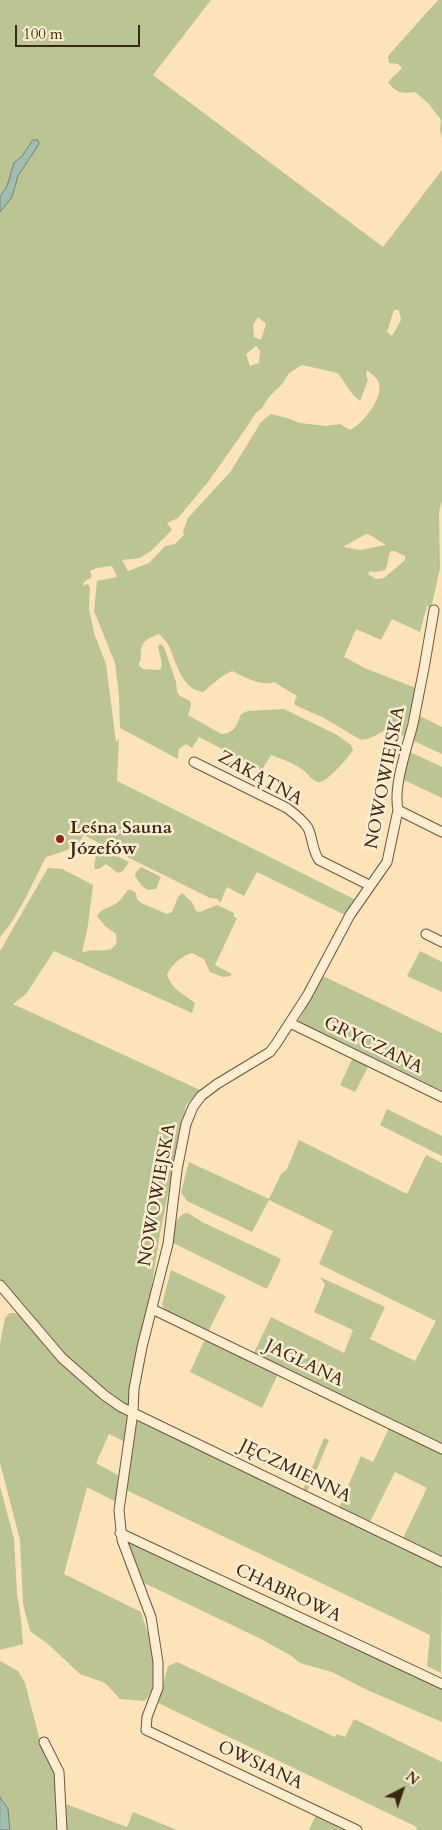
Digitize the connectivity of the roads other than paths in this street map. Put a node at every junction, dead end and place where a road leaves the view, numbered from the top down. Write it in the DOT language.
graph roads {
  1 [pos="434,610"];
  2 [pos="194,762"];
  3 [pos="398,810"];
  4 [pos="442,832"];
  5 [pos="370,885"];
  6 [pos="426,934"];
  7 [pos="442,942"];
  8 [pos="290,1023"];
  9 [pos="442,1097"];
  10 [pos="0,1285"];
  11 [pos="152,1309"];
  12 [pos="133,1412"];
  13 [pos="442,1449"];
  14 [pos="120,1533"];
  15 [pos="442,1562"];
  16 [pos="442,1684"];
  17 [pos="149,1732"];
  18 [pos="44,1742"];
  19 [pos="62,1830"];
  20 [pos="357,1830"];
  1 -- 3 [label="street, NOWOWIEJSKA"];
  2 -- 5 [label="street, ZAKĄTNA"];
  3 -- 4 [label="street"];
  3 -- 5 [label="street, NOWOWIEJSKA"];
  5 -- 8 [label="street, NOWOWIEJSKA"];
  6 -- 7 [label="street"];
  8 -- 9 [label="street, GRYCZANA"];
  8 -- 11 [label="street, NOWOWIEJSKA"];
  10 -- 12 [label="street, JĘCZMIENNA"];
  11 -- 12 [label="street, NOWOWIEJSKA"];
  11 -- 13 [label="street, JAGLANA"];
  12 -- 14 [label="street, NOWOWIEJSKA"];
  12 -- 15 [label="street, JĘCZMIENNA"];
  14 -- 16 [label="street, CHABROWA"];
  14 -- 17 [label="street, NOWOWIEJSKA"];
  17 -- 20 [label="street, OWSIANA"];
  18 -- 19 [label="street"];
}
